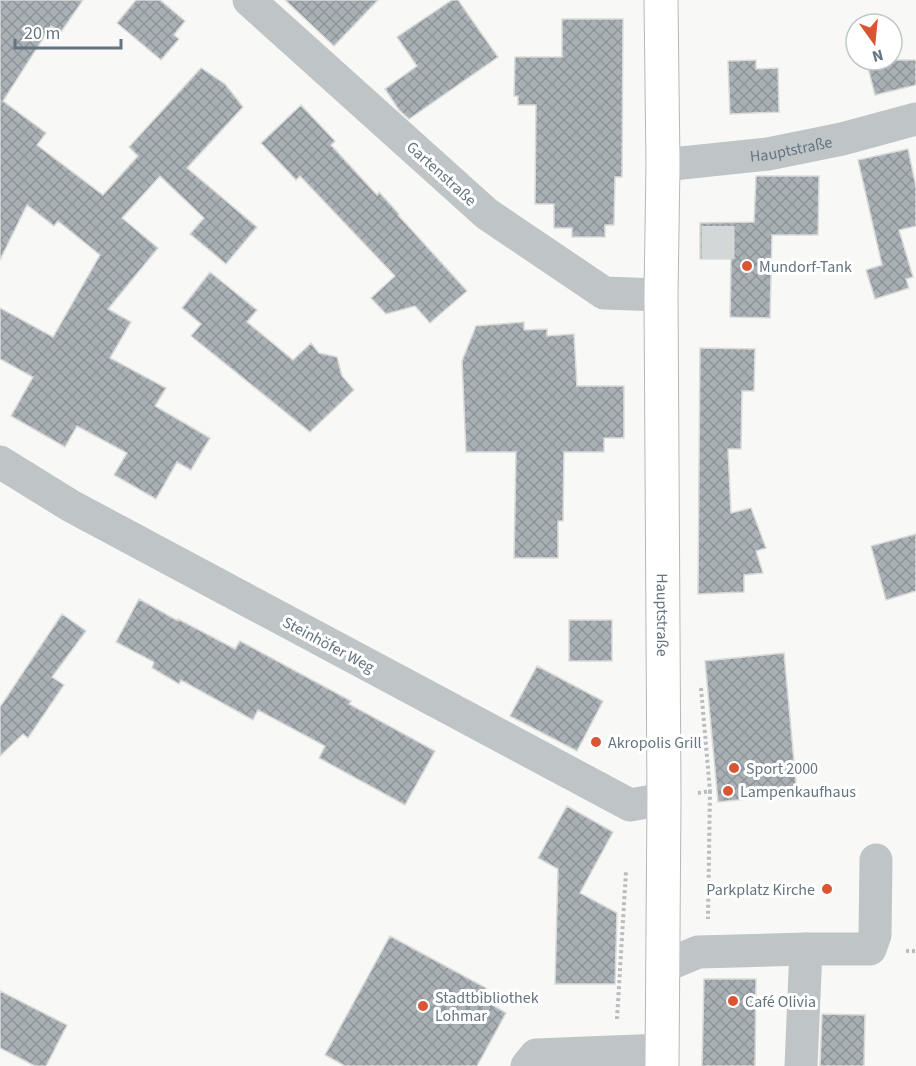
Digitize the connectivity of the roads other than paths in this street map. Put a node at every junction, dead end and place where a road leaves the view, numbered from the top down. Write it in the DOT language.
graph roads {
  1 [pos="249,0"];
  2 [pos="661,0"];
  3 [pos="916,118"];
  4 [pos="663,165"];
  5 [pos="661,295"];
  6 [pos="0,462"];
  7 [pos="664,799"];
  8 [pos="876,860"];
  9 [pos="806,949"];
  10 [pos="662,968"];
  11 [pos="662,1058"];
  12 [pos="527,1066"];
  13 [pos="801,1066"];
  1 -- 5 [label="street, Gartenstraße"];
  2 -- 4 [label="main road, Hauptstraße"];
  3 -- 4 [label="street, Hauptstraße"];
  4 -- 5 [label="main road, Hauptstraße"];
  5 -- 7 [label="main road, Hauptstraße"];
  6 -- 7 [label="street, Steinhöfer Weg"];
  7 -- 10 [label="main road, Hauptstraße"];
  8 -- 9 [label="street"];
  9 -- 10 [label="street"];
  9 -- 13 [label="street"];
  10 -- 11 [label="main road, Hauptstraße"];
  11 -- 12 [label="street"];
}
